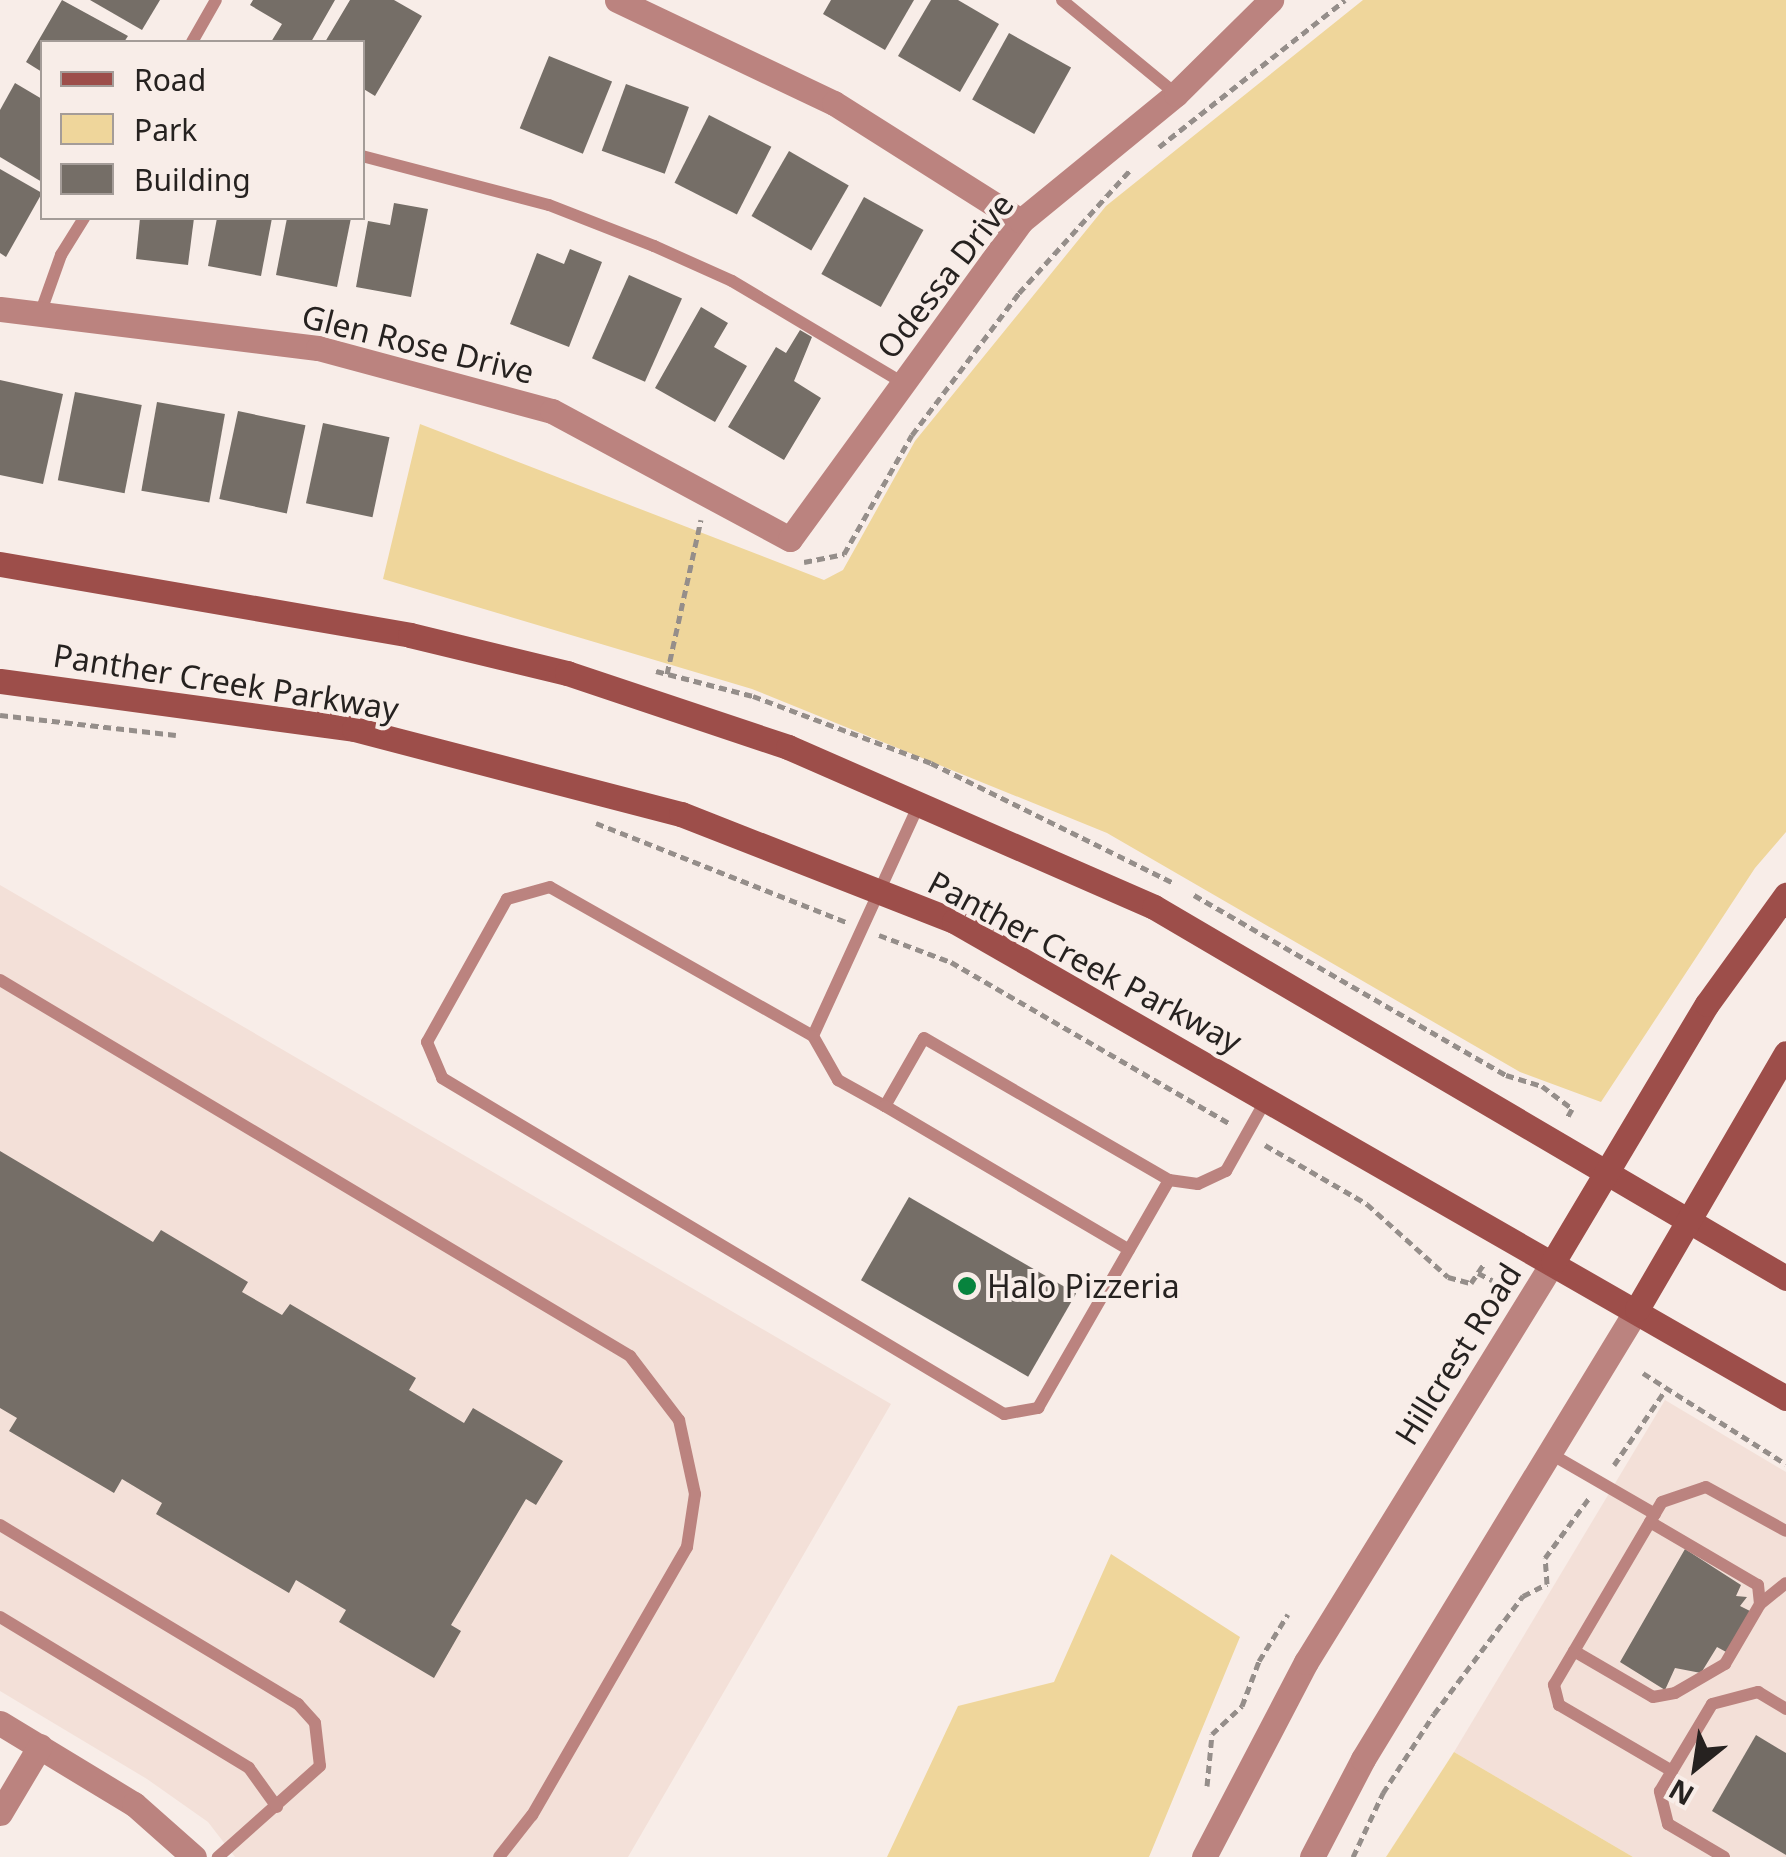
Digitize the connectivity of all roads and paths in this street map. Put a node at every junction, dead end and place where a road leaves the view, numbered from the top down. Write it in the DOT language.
graph roads {
  1 [pos="216,0"];
  2 [pos="617,0"];
  3 [pos="1062,0"];
  4 [pos="1270,0"];
  5 [pos="1345,0"];
  6 [pos="193,40"];
  7 [pos="1176,94"];
  8 [pos="365,157"];
  9 [pos="83,220"];
  10 [pos="1021,221"];
  11 [pos="0,309"];
  12 [pos="40,314"];
  13 [pos="904,382"];
  14 [pos="718,527"];
  15 [pos="790,548"];
  16 [pos="0,564"];
  17 [pos="667,674"];
  18 [pos="0,681"];
  19 [pos="0,715"];
  20 [pos="190,737"];
  21 [pos="920,802"];
  22 [pos="593,822"];
  23 [pos="884,893"];
  24 [pos="1786,895"];
  25 [pos="866,929"];
  26 [pos="0,980"];
  27 [pos="813,1036"];
  28 [pos="1786,1053"];
  29 [pos="1267,1098"];
  30 [pos="885,1106"];
  31 [pos="1572,1109"];
  32 [pos="1567,1118"];
  33 [pos="1247,1134"];
  34 [pos="1606,1173"];
  35 [pos="1169,1180"];
  36 [pos="1688,1219"];
  37 [pos="1129,1250"];
  38 [pos="1484,1262"];
  39 [pos="1553,1262"];
  40 [pos="1478,1273"];
  41 [pos="1786,1278"];
  42 [pos="1492,1280"];
  43 [pos="1637,1310"];
  44 [pos="1642,1373"];
  45 [pos="1666,1389"];
  46 [pos="1786,1398"];
  47 [pos="1551,1454"];
  48 [pos="1786,1464"];
  49 [pos="1600,1483"];
  50 [pos="1652,1518"];
  51 [pos="0,1525"];
  52 [pos="1786,1531"];
  53 [pos="1786,1583"];
  54 [pos="1760,1604"];
  55 [pos="1288,1614"];
  56 [pos="0,1617"];
  57 [pos="1574,1651"];
  58 [pos="1786,1689"];
  59 [pos="1782,1706"];
  60 [pos="0,1722"];
  61 [pos="40,1746"];
  62 [pos="1672,1772"];
  63 [pos="1202,1798"];
  64 [pos="277,1807"];
  65 [pos="0,1814"];
  66 [pos="194,1857"];
  67 [pos="218,1857"];
  68 [pos="499,1857"];
  69 [pos="1204,1857"];
  70 [pos="1312,1857"];
  71 [pos="1353,1857"];
  72 [pos="1724,1857"];
  1 -- 6 [label="lane"];
  2 -- 10 [label="street"];
  3 -- 7 [label="lane"];
  4 -- 7 [label="street, Odessa Drive"];
  5 -- 15 [label="path"];
  7 -- 10 [label="street, Odessa Drive"];
  8 -- 13 [label="lane"];
  9 -- 12 [label="lane"];
  10 -- 13 [label="street, Odessa Drive"];
  11 -- 12 [label="street, Glen Rose Drive"];
  12 -- 15 [label="street, Glen Rose Drive"];
  13 -- 15 [label="street, Odessa Drive"];
  14 -- 17 [label="path"];
  16 -- 21 [label="main road, Panther Creek Parkway"];
  18 -- 23 [label="main road, Panther Creek Parkway"];
  19 -- 20 [label="path"];
  21 -- 23 [label="lane"];
  21 -- 34 [label="main road, Panther Creek Parkway"];
  22 -- 25 [label="path"];
  23 -- 25 [label="lane"];
  23 -- 29 [label="main road, Panther Creek Parkway"];
  24 -- 34 [label="main road, Hillcrest Road"];
  25 -- 27 [label="lane"];
  25 -- 33 [label="path"];
  26 -- 68 [label="lane"];
  27 -- 30 [label="lane"];
  27 -- 37 [label="lane"];
  28 -- 36 [label="main road"];
  29 -- 33 [label="lane"];
  29 -- 39 [label="main road, Panther Creek Parkway"];
  30 -- 35 [label="lane"];
  30 -- 37 [label="lane"];
  31 -- 32 [label="path"];
  33 -- 35 [label="lane"];
  33 -- 40 [label="path"];
  34 -- 36 [label="main road, Panther Creek Parkway"];
  34 -- 39 [label="main road, Hillcrest Road"];
  35 -- 37 [label="lane"];
  36 -- 41 [label="main road, Panther Creek Parkway"];
  36 -- 43 [label="main road"];
  38 -- 40 [label="path"];
  39 -- 43 [label="main road, Panther Creek Parkway"];
  39 -- 69 [label="street, Hillcrest Road"];
  40 -- 42 [label="path"];
  43 -- 46 [label="main road, Panther Creek Parkway"];
  43 -- 47 [label="street"];
  44 -- 45 [label="path"];
  45 -- 48 [label="path"];
  45 -- 49 [label="path"];
  47 -- 49 [label="lane"];
  47 -- 70 [label="street"];
  49 -- 50 [label="lane"];
  49 -- 71 [label="path"];
  50 -- 52 [label="lane"];
  50 -- 54 [label="lane"];
  50 -- 57 [label="lane"];
  51 -- 64 [label="lane"];
  53 -- 54 [label="lane"];
  54 -- 57 [label="lane"];
  55 -- 63 [label="path"];
  56 -- 64 [label="lane"];
  57 -- 62 [label="lane"];
  58 -- 59 [label="lane"];
  59 -- 62 [label="lane"];
  60 -- 61 [label="street"];
  61 -- 65 [label="street"];
  61 -- 66 [label="street"];
  62 -- 72 [label="lane"];
  64 -- 67 [label="lane"];
}
